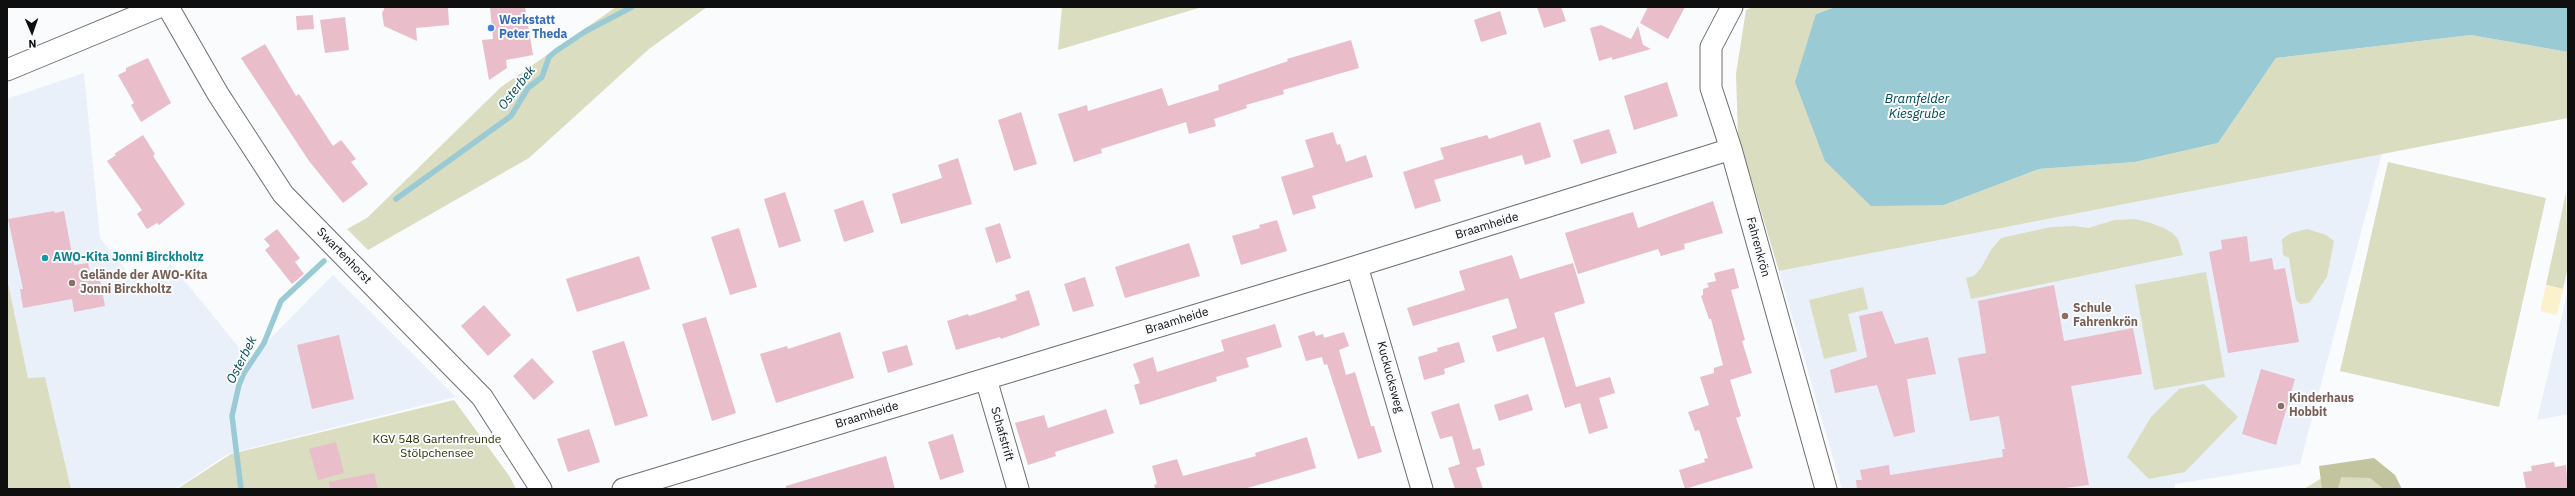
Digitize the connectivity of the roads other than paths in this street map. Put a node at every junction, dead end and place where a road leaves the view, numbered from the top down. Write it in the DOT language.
graph roads {
  1 [pos="159,7"];
  2 [pos="168,7"];
  3 [pos="1732,7"];
  4 [pos="7,70"];
  5 [pos="1731,149"];
  6 [pos="1357,266"];
  7 [pos="986,379"];
  8 [pos="541,489"];
  9 [pos="623,489"];
  10 [pos="1018,489"];
  11 [pos="1422,489"];
  12 [pos="1826,489"];
  1 -- 4 [label="street"];
  2 -- 8 [label="street, Swartenhorst"];
  3 -- 5 [label="street, Fahrenkrön"];
  5 -- 6 [label="street, Braamheide"];
  5 -- 12 [label="street, Fahrenkrön"];
  6 -- 7 [label="street, Braamheide"];
  6 -- 11 [label="street, Kuckucksweg"];
  7 -- 9 [label="street, Braamheide"];
  7 -- 10 [label="street, Schafstrift"];
}
